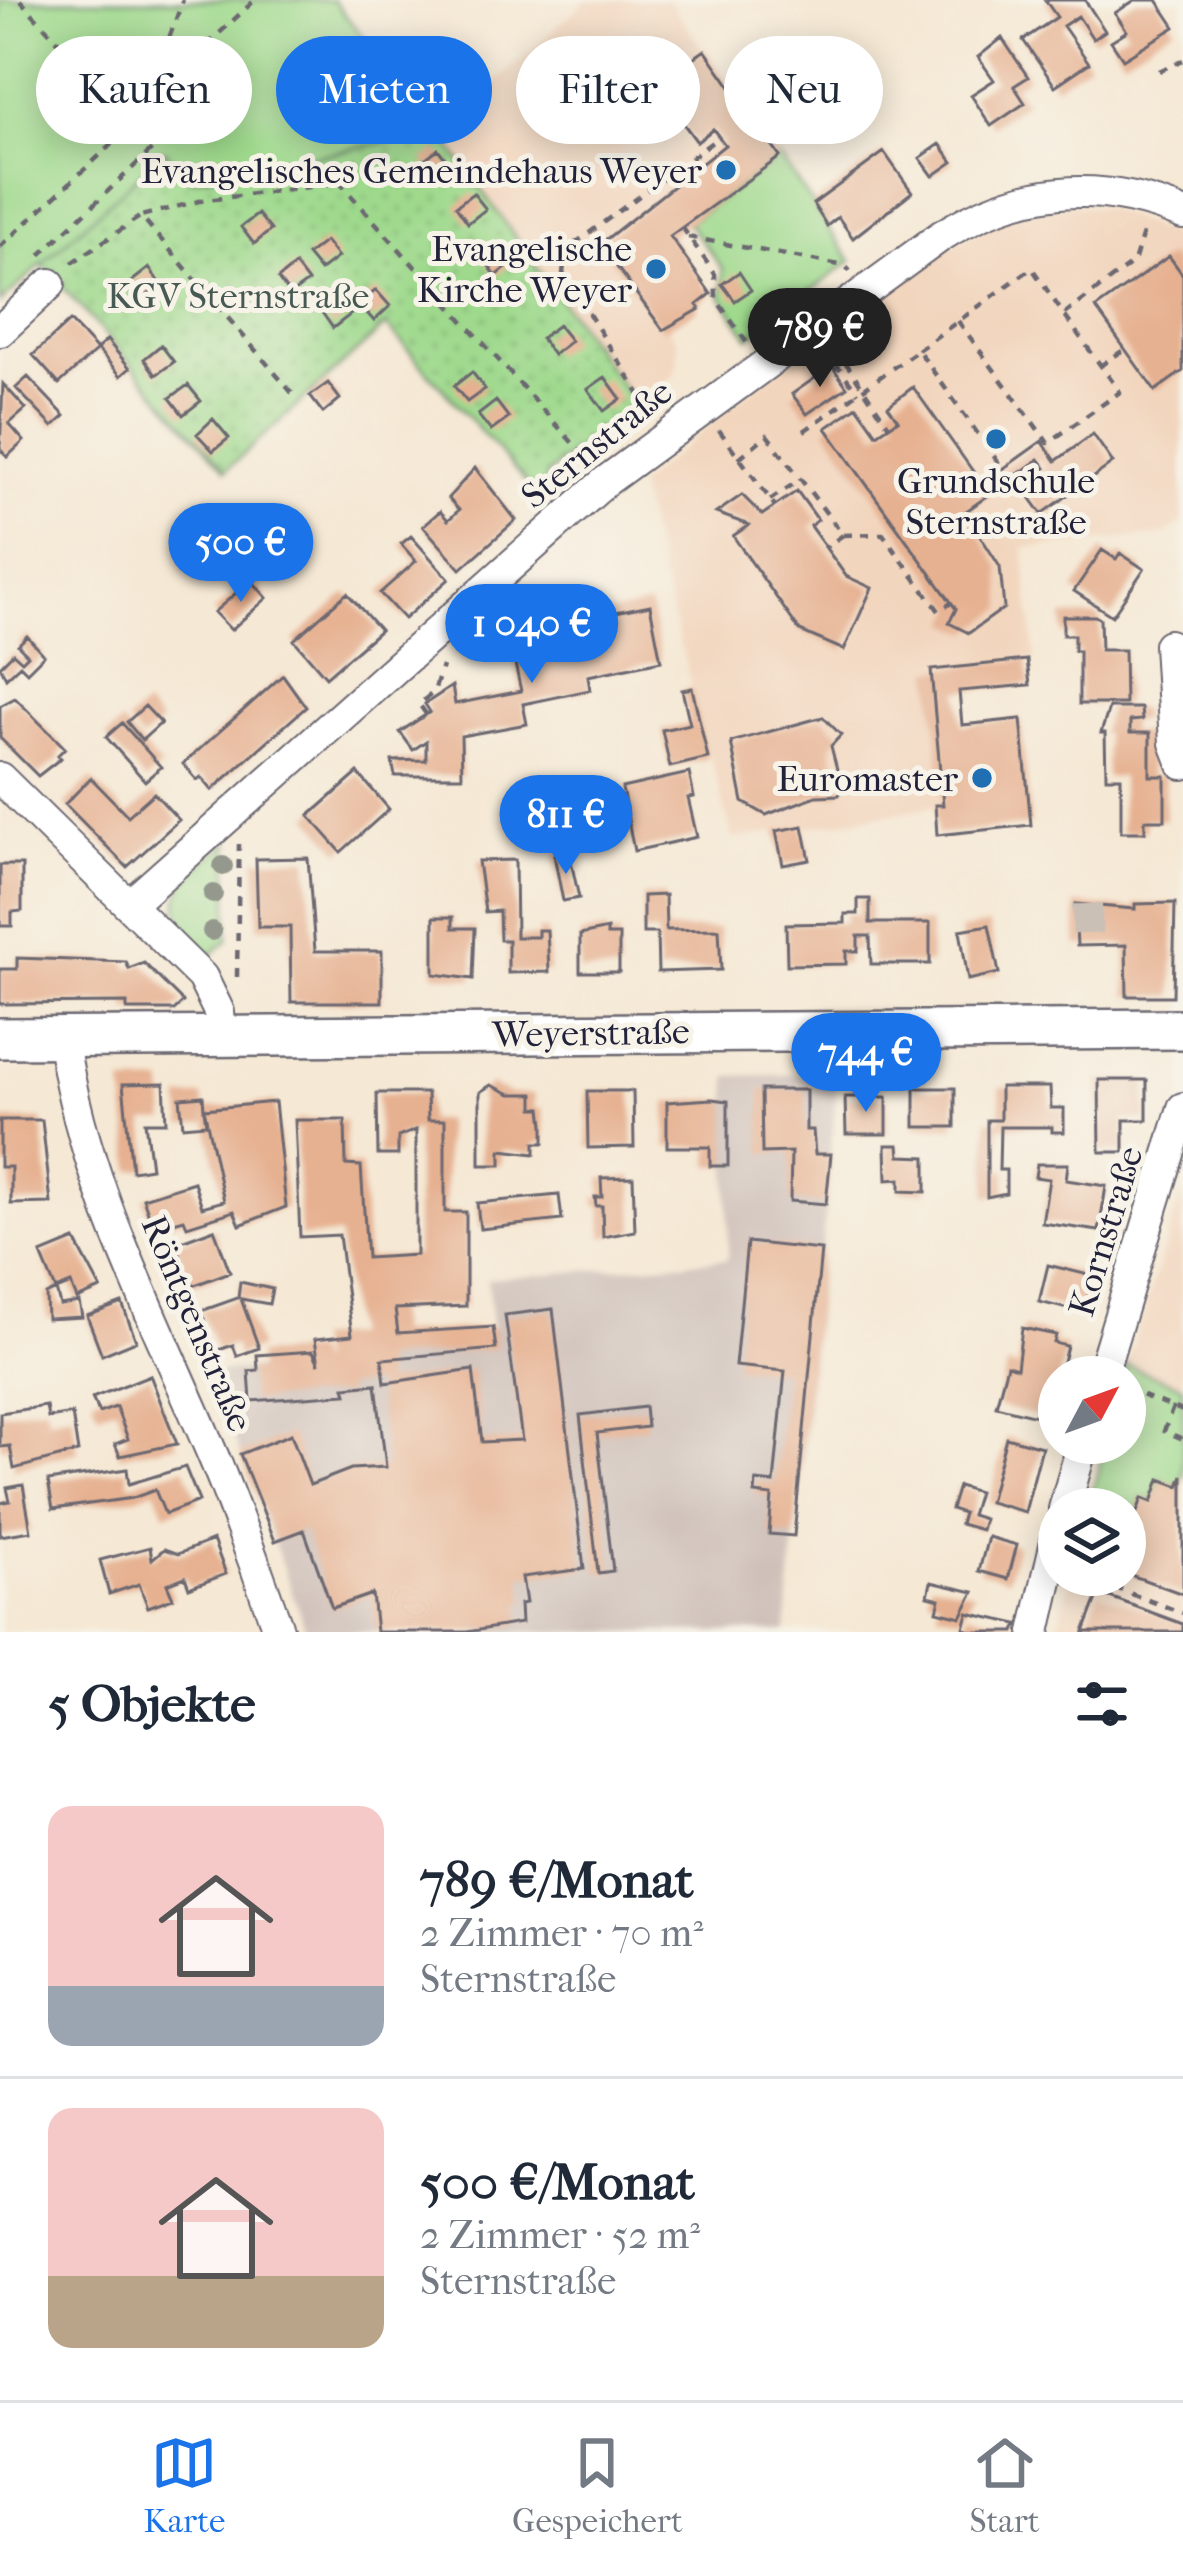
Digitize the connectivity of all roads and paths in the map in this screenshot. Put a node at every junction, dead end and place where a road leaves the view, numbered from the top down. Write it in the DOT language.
graph roads {
  1 [pos="20,0"];
  2 [pos="183,0"];
  3 [pos="255,0"];
  4 [pos="53,36"];
  5 [pos="170,36"];
  6 [pos="216,36"];
  7 [pos="1183,61"];
  8 [pos="1159,71"];
  9 [pos="719,137"];
  10 [pos="112,144"];
  11 [pos="162,144"];
  12 [pos="1152,201"];
  13 [pos="1183,214"];
  14 [pos="141,216"];
  15 [pos="682,227"];
  16 [pos="688,237"];
  17 [pos="0,247"];
  18 [pos="41,273"];
  19 [pos="864,290"];
  20 [pos="1064,316"];
  21 [pos="958,321"];
  22 [pos="819,322"];
  23 [pos="0,331"];
  24 [pos="1125,349"];
  25 [pos="918,350"];
  26 [pos="761,363"];
  27 [pos="1100,365"];
  28 [pos="835,369"];
  29 [pos="861,392"];
  30 [pos="292,393"];
  31 [pos="702,406"];
  32 [pos="889,426"];
  33 [pos="804,431"];
  34 [pos="665,434"];
  35 [pos="739,458"];
  36 [pos="1003,469"];
  37 [pos="606,481"];
  38 [pos="798,481"];
  39 [pos="843,535"];
  40 [pos="826,547"];
  41 [pos="951,603"];
  42 [pos="1169,645"];
  43 [pos="1183,764"];
  44 [pos="0,778"];
  45 [pos="239,827"];
  46 [pos="129,905"];
  47 [pos="237,994"];
  48 [pos="1183,1029"];
  49 [pos="221,1037"];
  50 [pos="0,1038"];
  51 [pos="63,1041"];
  52 [pos="1183,1108"];
  53 [pos="1107,1356"];
  54 [pos="1146,1397"];
  55 [pos="1173,1407"];
  56 [pos="1183,1411"];
  57 [pos="1183,1439"];
  58 [pos="1043,1596"];
  59 [pos="1137,1596"];
  60 [pos="1183,1613"];
  61 [pos="279,1632"];
  62 [pos="1035,1632"];
  1 -- 4 [label="path"];
  2 -- 5 [label="path"];
  3 -- 6 [label="path"];
  7 -- 8 [label="path"];
  9 -- 34 [label="path"];
  10 -- 17 [label="path"];
  11 -- 18 [label="path"];
  12 -- 13 [label="street, Sternstraße"];
  12 -- 19 [label="street, Sternstraße"];
  12 -- 20 [label="path"];
  14 -- 18 [label="path"];
  14 -- 30 [label="path"];
  14 -- 37 [label="path"];
  15 -- 16 [label="path"];
  16 -- 19 [label="path"];
  16 -- 26 [label="path"];
  18 -- 23 [label="street"];
  19 -- 22 [label="street, Sternstraße"];
  20 -- 21 [label="path"];
  20 -- 27 [label="path"];
  21 -- 25 [label="path"];
  21 -- 27 [label="path"];
  22 -- 26 [label="street, Sternstraße"];
  22 -- 29 [label="path"];
  24 -- 27 [label="path"];
  25 -- 29 [label="path"];
  25 -- 36 [label="path"];
  26 -- 31 [label="street, Sternstraße"];
  28 -- 29 [label="path"];
  29 -- 32 [label="path"];
  29 -- 33 [label="path"];
  31 -- 34 [label="street, Sternstraße"];
  31 -- 35 [label="path"];
  34 -- 37 [label="street, Sternstraße"];
  35 -- 38 [label="path"];
  35 -- 38 [label="path"];
  37 -- 46 [label="street, Sternstraße"];
  38 -- 39 [label="path"];
  39 -- 40 [label="path"];
  39 -- 41 [label="path"];
  42 -- 43 [label="street"];
  44 -- 46 [label="street"];
  45 -- 47 [label="path"];
  46 -- 49 [label="street"];
  48 -- 49 [label="main road, Weyerstraße"];
  49 -- 51 [label="main road, Weyerstraße"];
  50 -- 51 [label="main road, Weyerstraße"];
  51 -- 61 [label="street, Röntgenstraße"];
  52 -- 53 [label="street, Kornstraße"];
  54 -- 55 [label="path"];
  55 -- 56 [label="path"];
  55 -- 57 [label="path"];
  58 -- 62 [label="street"];
  59 -- 60 [label="path"];
}
